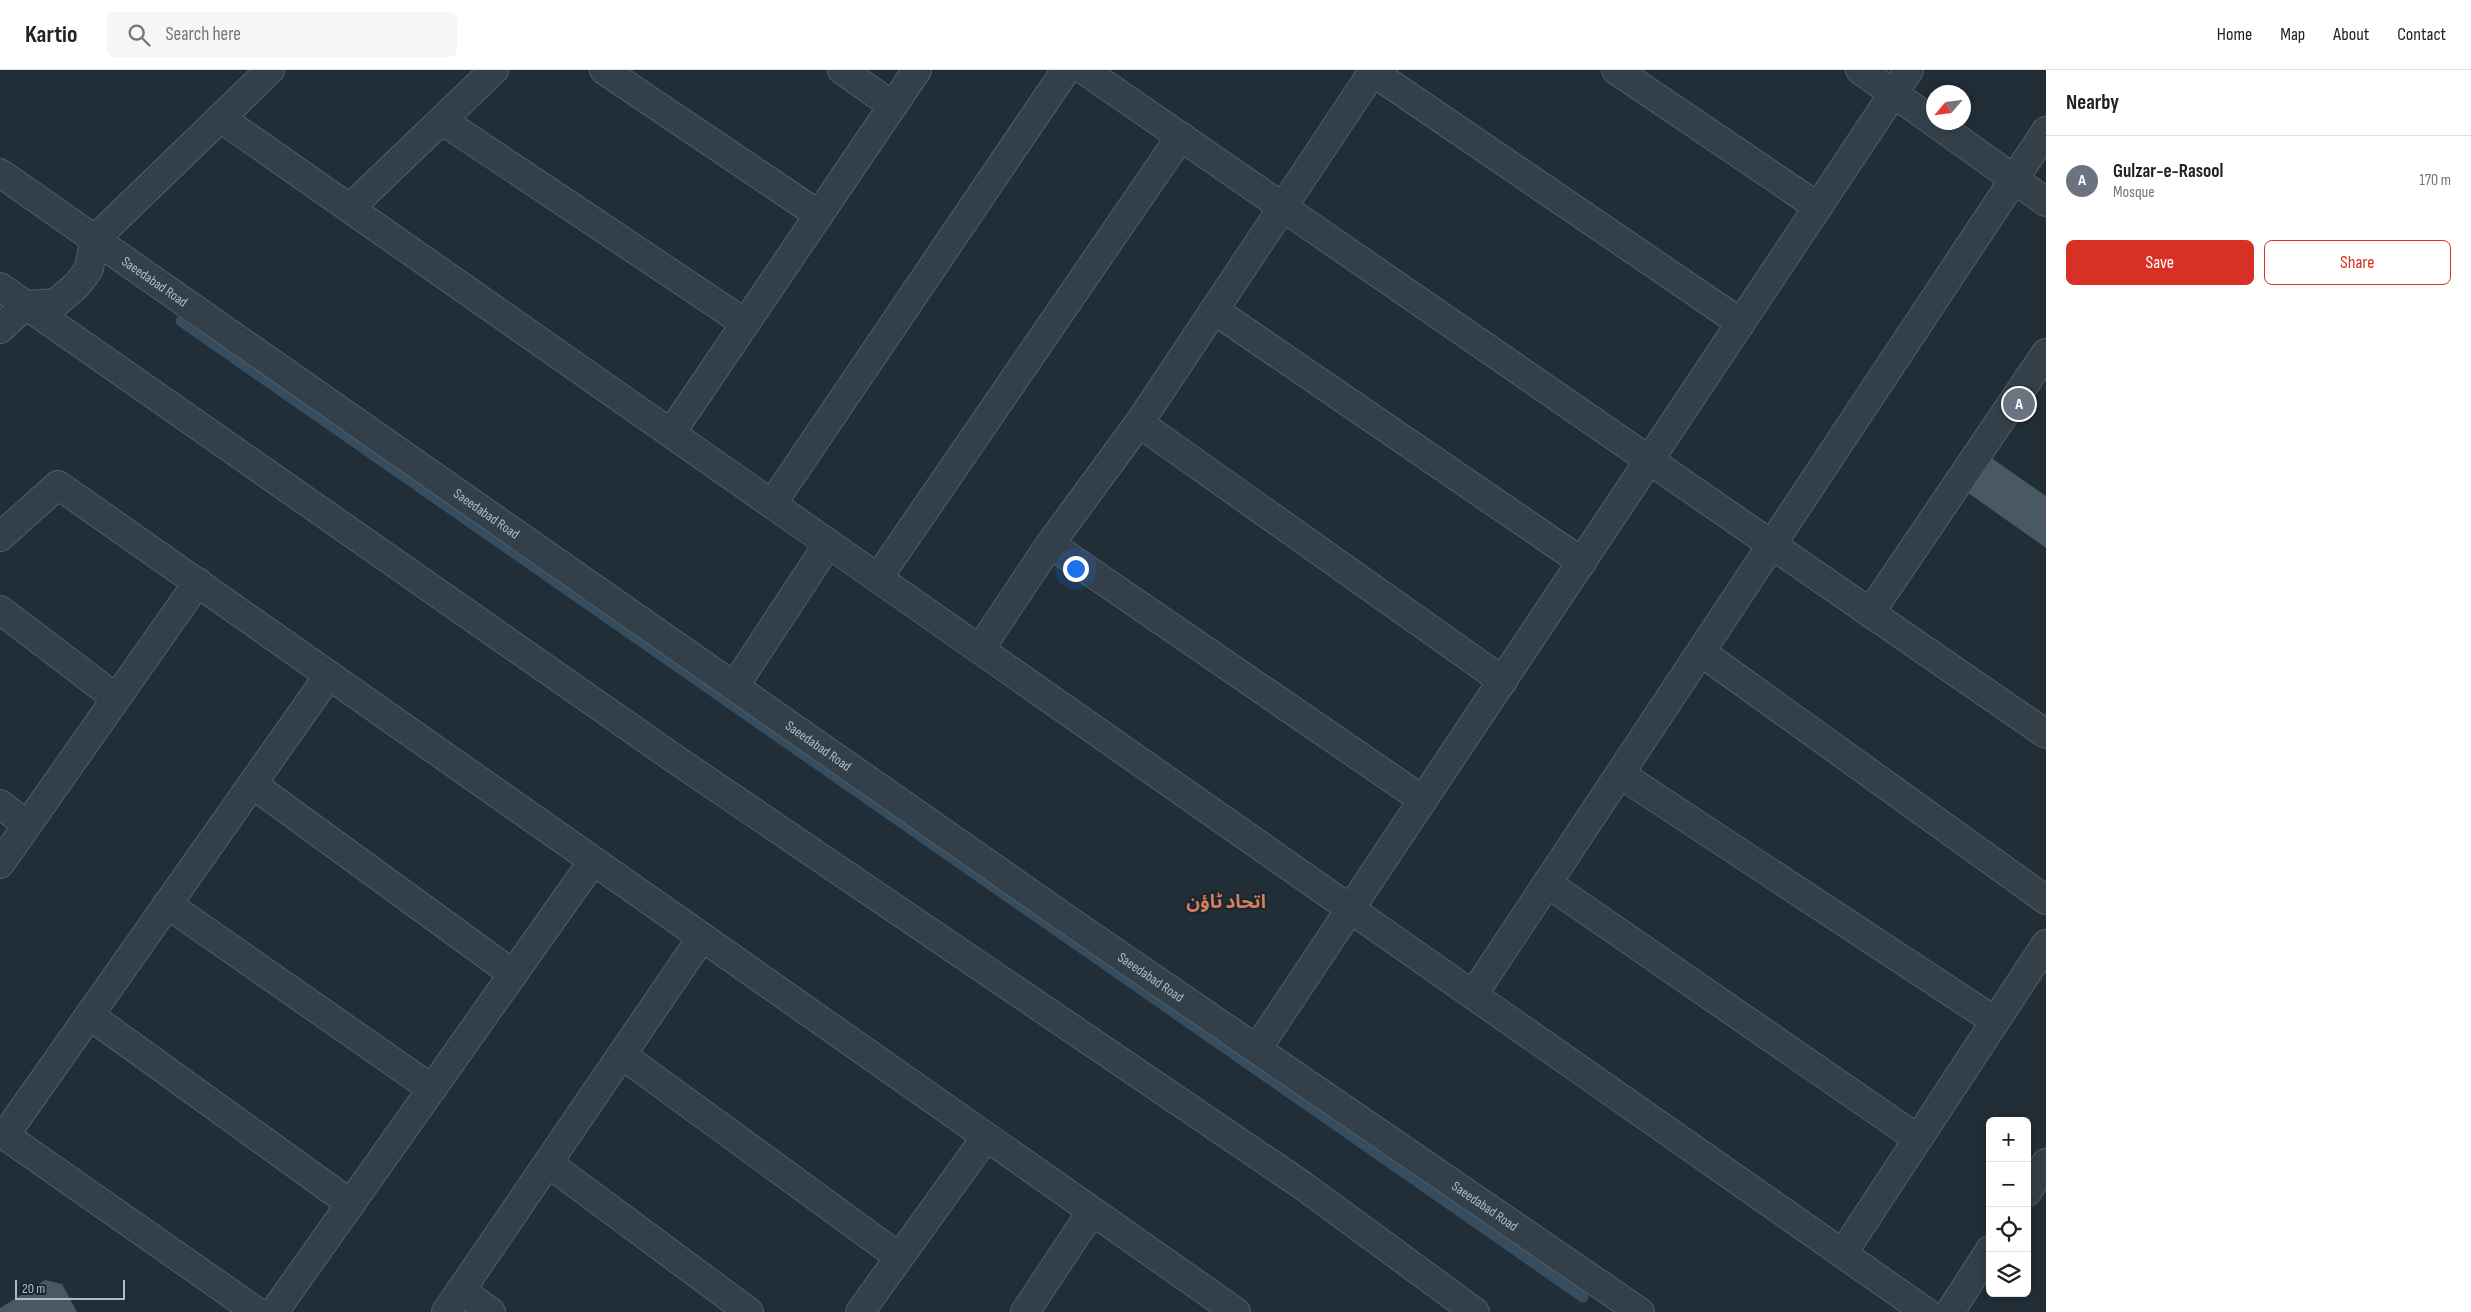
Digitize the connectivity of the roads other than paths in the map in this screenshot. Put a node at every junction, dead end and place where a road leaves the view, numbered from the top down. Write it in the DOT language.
graph roads {
  1 [pos="270,70"];
  2 [pos="494,70"];
  3 [pos="604,70"];
  4 [pos="842,70"];
  5 [pos="917,70"];
  6 [pos="1066,70"];
  7 [pos="1084,70"];
  8 [pos="1616,70"];
  9 [pos="1860,70"];
  10 [pos="1909,70"];
  11 [pos="1372,71"];
  12 [pos="1893,94"];
  13 [pos="893,106"];
  14 [pos="1926,117"];
  15 [pos="222,118"];
  16 [pos="443,121"];
  17 [pos="1945,130"];
  18 [pos="2046,131"];
  19 [pos="1181,136"];
  20 [pos="0,173"];
  21 [pos="2014,180"];
  22 [pos="2046,202"];
  23 [pos="1283,207"];
  24 [pos="1818,207"];
  25 [pos="350,208"];
  26 [pos="819,215"];
  27 [pos="94,240"];
  28 [pos="0,287"];
  29 [pos="26,305"];
  30 [pos="1214,310"];
  31 [pos="745,323"];
  32 [pos="1741,323"];
  33 [pos="0,329"];
  34 [pos="2046,353"];
  35 [pos="1139,423"];
  36 [pos="671,433"];
  37 [pos="1649,460"];
  38 [pos="772,504"];
  39 [pos="0,537"];
  40 [pos="828,544"];
  41 [pos="1050,544"];
  42 [pos="1772,545"];
  43 [pos="1582,562"];
  44 [pos="878,578"];
  45 [pos="198,582"];
  46 [pos="0,610"];
  47 [pos="1870,613"];
  48 [pos="980,650"];
  49 [pos="1701,652"];
  50 [pos="329,674"];
  51 [pos="1503,681"];
  52 [pos="734,687"];
  53 [pos="116,698"];
  54 [pos="2046,734"];
  55 [pos="1620,774"];
  56 [pos="252,784"];
  57 [pos="1423,800"];
  58 [pos="0,804"];
  59 [pos="27,825"];
  60 [pos="594,861"];
  61 [pos="0,864"];
  62 [pos="1548,883"];
  63 [pos="2046,900"];
  64 [pos="167,904"];
  65 [pos="1351,909"];
  66 [pos="702,937"];
  67 [pos="2046,944"];
  68 [pos="513,974"];
  69 [pos="1473,995"];
  70 [pos="89,1015"];
  71 [pos="1995,1021"];
  72 [pos="1258,1049"];
  73 [pos="622,1055"];
  74 [pos="432,1090"];
  75 [pos="2,1134"];
  76 [pos="986,1137"];
  77 [pos="1918,1139"];
  78 [pos="548,1163"];
  79 [pos="2046,1163"];
  80 [pos="2031,1186"];
  81 [pos="351,1204"];
  82 [pos="1092,1211"];
  83 [pos="1989,1252"];
  84 [pos="1843,1254"];
  85 [pos="899,1256"];
  86 [pos="461,1290"];
  87 [pos="1204,1303"];
  88 [pos="257,1312"];
  89 [pos="274,1312"];
  90 [pos="446,1312"];
  91 [pos="491,1312"];
  92 [pos="749,1312"];
  93 [pos="860,1312"];
  94 [pos="1025,1312"];
  95 [pos="1236,1312"];
  96 [pos="1475,1312"];
  97 [pos="1640,1312"];
  98 [pos="1926,1312"];
  99 [pos="1950,1312"];
  1 -- 15 [label="street"];
  2 -- 16 [label="street"];
  3 -- 26 [label="street"];
  4 -- 13 [label="street"];
  5 -- 13 [label="street"];
  6 -- 38 [label="street"];
  7 -- 19 [label="street"];
  8 -- 24 [label="street"];
  9 -- 12 [label="street"];
  10 -- 12 [label="street"];
  11 -- 23 [label="street"];
  11 -- 32 [label="street"];
  12 -- 14 [label="street"];
  12 -- 24 [label="street"];
  13 -- 26 [label="street"];
  15 -- 25 [label="street"];
  15 -- 27 [label="street"];
  16 -- 25 [label="street"];
  16 -- 31 [label="street"];
  17 -- 21 [label="street"];
  18 -- 21 [label="street"];
  19 -- 23 [label="street"];
  19 -- 44 [label="street"];
  20 -- 27 [label="street, Saeedabad Road"];
  21 -- 22 [label="street"];
  21 -- 42 [label="street"];
  23 -- 30 [label="street"];
  23 -- 37 [label="street"];
  24 -- 32 [label="street"];
  25 -- 36 [label="street"];
  26 -- 31 [label="street"];
  27 -- 29 [label="street"];
  27 -- 52 [label="street, Saeedabad Road"];
  28 -- 29 [label="street"];
  29 -- 33 [label="street"];
  29 -- 96 [label="street"];
  30 -- 35 [label="street"];
  30 -- 43 [label="street"];
  31 -- 36 [label="street"];
  32 -- 37 [label="street"];
  34 -- 47 [label="street"];
  35 -- 41 [label="street"];
  35 -- 51 [label="street"];
  36 -- 38 [label="street"];
  37 -- 42 [label="street"];
  37 -- 43 [label="street"];
  38 -- 40 [label="street"];
  39 -- 45 [label="street"];
  40 -- 44 [label="street"];
  40 -- 52 [label="street"];
  41 -- 48 [label="street"];
  41 -- 57 [label="street"];
  42 -- 47 [label="street"];
  42 -- 49 [label="street"];
  43 -- 51 [label="street"];
  44 -- 48 [label="street"];
  45 -- 50 [label="street"];
  45 -- 53 [label="street"];
  46 -- 53 [label="street"];
  47 -- 54 [label="street"];
  48 -- 65 [label="street"];
  49 -- 55 [label="street"];
  49 -- 63 [label="street"];
  50 -- 56 [label="street"];
  50 -- 60 [label="street"];
  51 -- 57 [label="street"];
  52 -- 72 [label="street, Saeedabad Road"];
  53 -- 59 [label="street"];
  55 -- 62 [label="street"];
  55 -- 71 [label="street"];
  56 -- 64 [label="street"];
  56 -- 68 [label="street"];
  57 -- 65 [label="street"];
  58 -- 59 [label="street"];
  59 -- 61 [label="street"];
  60 -- 66 [label="street"];
  60 -- 68 [label="street"];
  62 -- 69 [label="street"];
  62 -- 77 [label="street"];
  64 -- 70 [label="street"];
  64 -- 74 [label="street"];
  65 -- 69 [label="street"];
  65 -- 72 [label="street"];
  66 -- 73 [label="street"];
  66 -- 76 [label="street"];
  67 -- 71 [label="street"];
  68 -- 74 [label="street"];
  69 -- 84 [label="street"];
  70 -- 75 [label="street"];
  70 -- 81 [label="street"];
  71 -- 77 [label="street"];
  72 -- 97 [label="street, Saeedabad Road"];
  73 -- 78 [label="street"];
  73 -- 85 [label="street"];
  74 -- 81 [label="street"];
  75 -- 88 [label="street"];
  76 -- 82 [label="street"];
  76 -- 85 [label="street"];
  77 -- 84 [label="street"];
  78 -- 86 [label="street"];
  78 -- 92 [label="street"];
  79 -- 80 [label="street"];
  81 -- 89 [label="street"];
  82 -- 87 [label="street"];
  82 -- 94 [label="street"];
  83 -- 99 [label="street"];
  84 -- 98 [label="street"];
  85 -- 93 [label="street"];
  86 -- 90 [label="street"];
  86 -- 91 [label="street"];
  87 -- 95 [label="street"];
}
